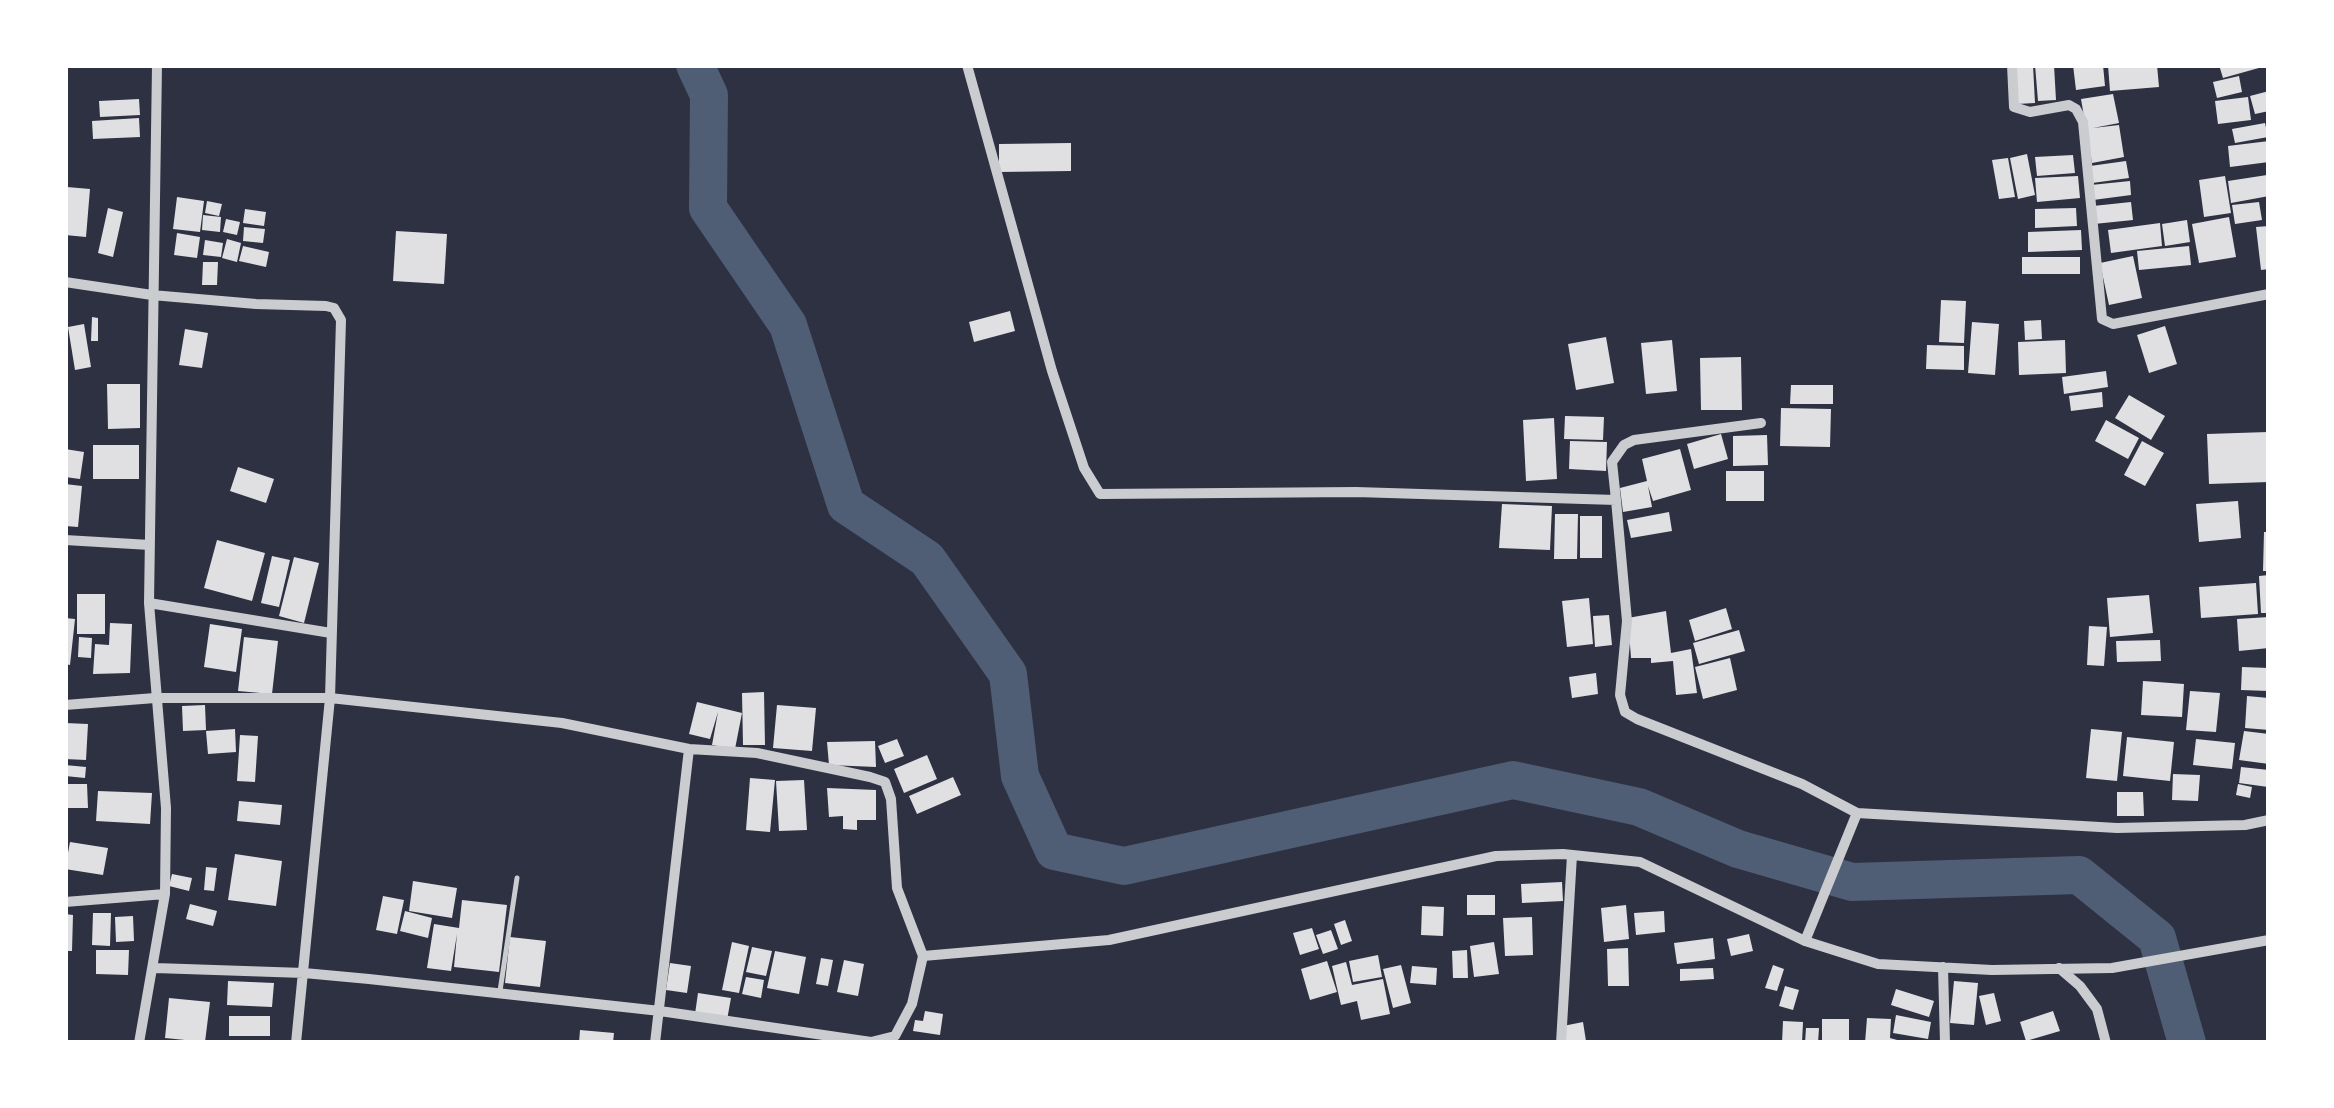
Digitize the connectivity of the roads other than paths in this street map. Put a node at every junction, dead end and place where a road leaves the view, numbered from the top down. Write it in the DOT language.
graph roads {
  1 [pos="157,65"];
  2 [pos="967,65"];
  3 [pos="2012,65"];
  4 [pos="65,282"];
  5 [pos="2269,294"];
  6 [pos="152,296"];
  7 [pos="1761,423"];
  8 [pos="1616,500"];
  9 [pos="65,540"];
  10 [pos="150,546"];
  11 [pos="149,603"];
  12 [pos="331,633"];
  13 [pos="154,698"];
  14 [pos="330,698"];
  15 [pos="65,705"];
  16 [pos="689,748"];
  17 [pos="1857,813"];
  18 [pos="2269,820"];
  19 [pos="1572,855"];
  20 [pos="517,878"];
  21 [pos="165,894"];
  22 [pos="65,902"];
  23 [pos="2269,940"];
  24 [pos="1805,941"];
  25 [pos="923,956"];
  26 [pos="1943,967"];
  27 [pos="154,968"];
  28 [pos="2058,968"];
  29 [pos="304,973"];
  30 [pos="500,994"];
  31 [pos="660,1012"];
  32 [pos="139,1043"];
  33 [pos="296,1043"];
  34 [pos="655,1043"];
  35 [pos="1561,1043"];
  36 [pos="1945,1043"];
  37 [pos="2106,1043"];
  1 -- 6 [label="street"];
  2 -- 8 [label="street"];
  3 -- 5 [label="street"];
  4 -- 6 [label="street"];
  6 -- 10 [label="street"];
  6 -- 12 [label="street"];
  7 -- 8 [label="street"];
  8 -- 17 [label="street"];
  9 -- 10 [label="street"];
  10 -- 11 [label="street"];
  11 -- 12 [label="street"];
  11 -- 13 [label="street"];
  12 -- 14 [label="street"];
  13 -- 14 [label="street"];
  13 -- 15 [label="street"];
  13 -- 21 [label="street"];
  14 -- 16 [label="street"];
  14 -- 29 [label="street"];
  16 -- 25 [label="street"];
  16 -- 31 [label="street"];
  17 -- 18 [label="street"];
  17 -- 24 [label="street"];
  19 -- 24 [label="street"];
  19 -- 25 [label="street"];
  19 -- 35 [label="street"];
  20 -- 30 [label="lane"];
  21 -- 22 [label="street"];
  21 -- 27 [label="street"];
  23 -- 28 [label="street"];
  24 -- 26 [label="street"];
  25 -- 31 [label="street"];
  26 -- 28 [label="street"];
  26 -- 36 [label="street"];
  27 -- 29 [label="street"];
  27 -- 32 [label="street"];
  28 -- 37 [label="street"];
  29 -- 30 [label="street"];
  29 -- 33 [label="street"];
  30 -- 31 [label="street"];
  31 -- 34 [label="street"];
}
